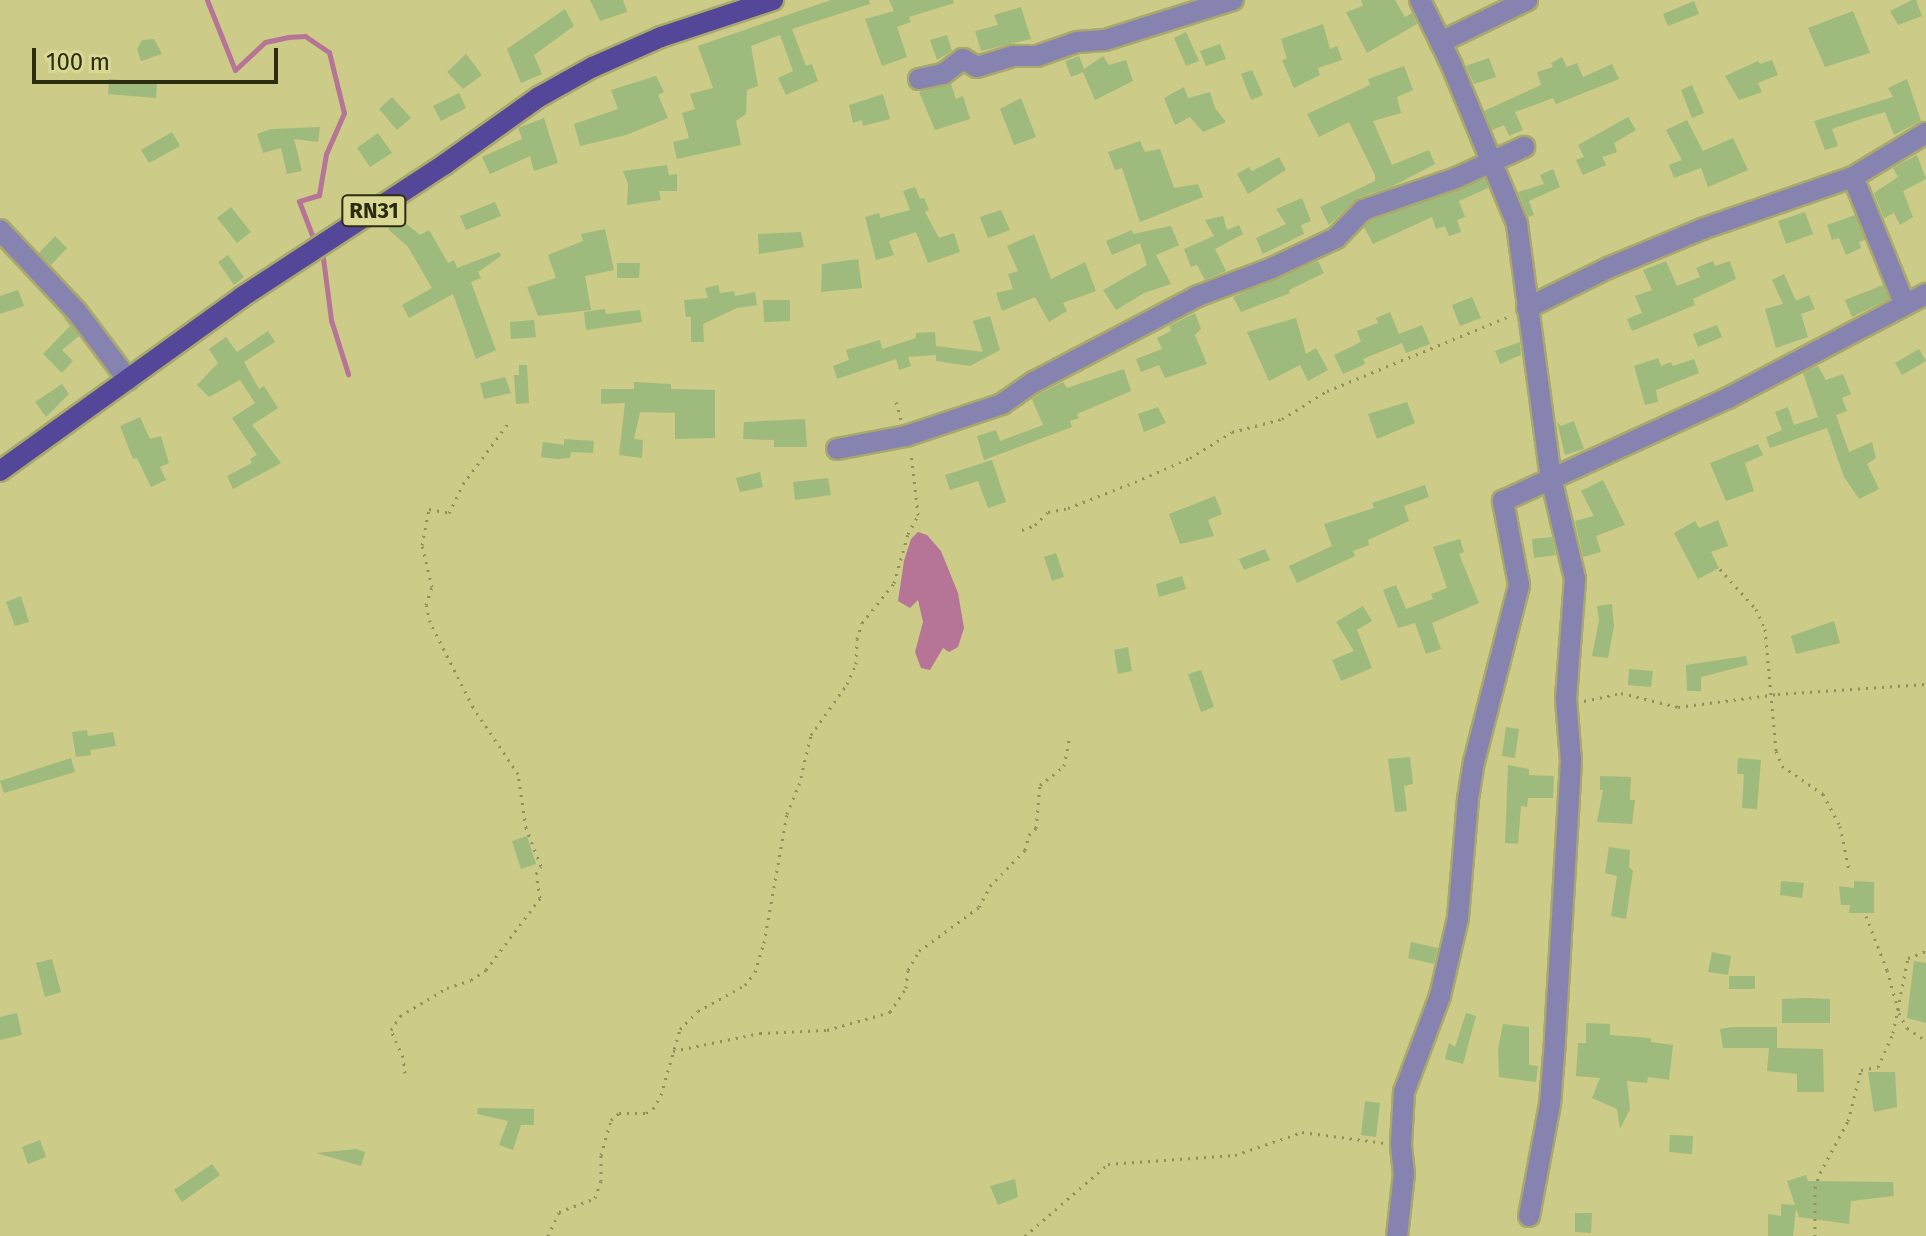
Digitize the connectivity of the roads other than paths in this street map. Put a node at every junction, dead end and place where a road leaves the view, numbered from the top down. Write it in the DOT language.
graph roads {
  1 [pos="773,0"];
  2 [pos="1233,0"];
  3 [pos="1420,0"];
  4 [pos="1527,0"];
  5 [pos="1441,42"];
  6 [pos="919,79"];
  7 [pos="1926,133"];
  8 [pos="1524,147"];
  9 [pos="1492,160"];
  10 [pos="1853,177"];
  11 [pos="0,230"];
  12 [pos="1926,294"];
  13 [pos="1905,305"];
  14 [pos="1527,308"];
  15 [pos="128,380"];
  16 [pos="837,449"];
  17 [pos="0,471"];
  18 [pos="1551,478"];
  19 [pos="1529,1216"];
  20 [pos="1397,1236"];
  1 -- 15 [label="main road, RN31"];
  2 -- 6 [label="street"];
  3 -- 5 [label="street"];
  4 -- 5 [label="street"];
  5 -- 9 [label="street"];
  7 -- 10 [label="street"];
  8 -- 9 [label="street"];
  9 -- 14 [label="street"];
  9 -- 16 [label="street"];
  10 -- 13 [label="street"];
  10 -- 14 [label="street"];
  11 -- 15 [label="street"];
  12 -- 13 [label="street"];
  13 -- 18 [label="street"];
  14 -- 18 [label="street"];
  15 -- 17 [label="main road, RN31"];
  18 -- 19 [label="street"];
  18 -- 20 [label="street"];
}
